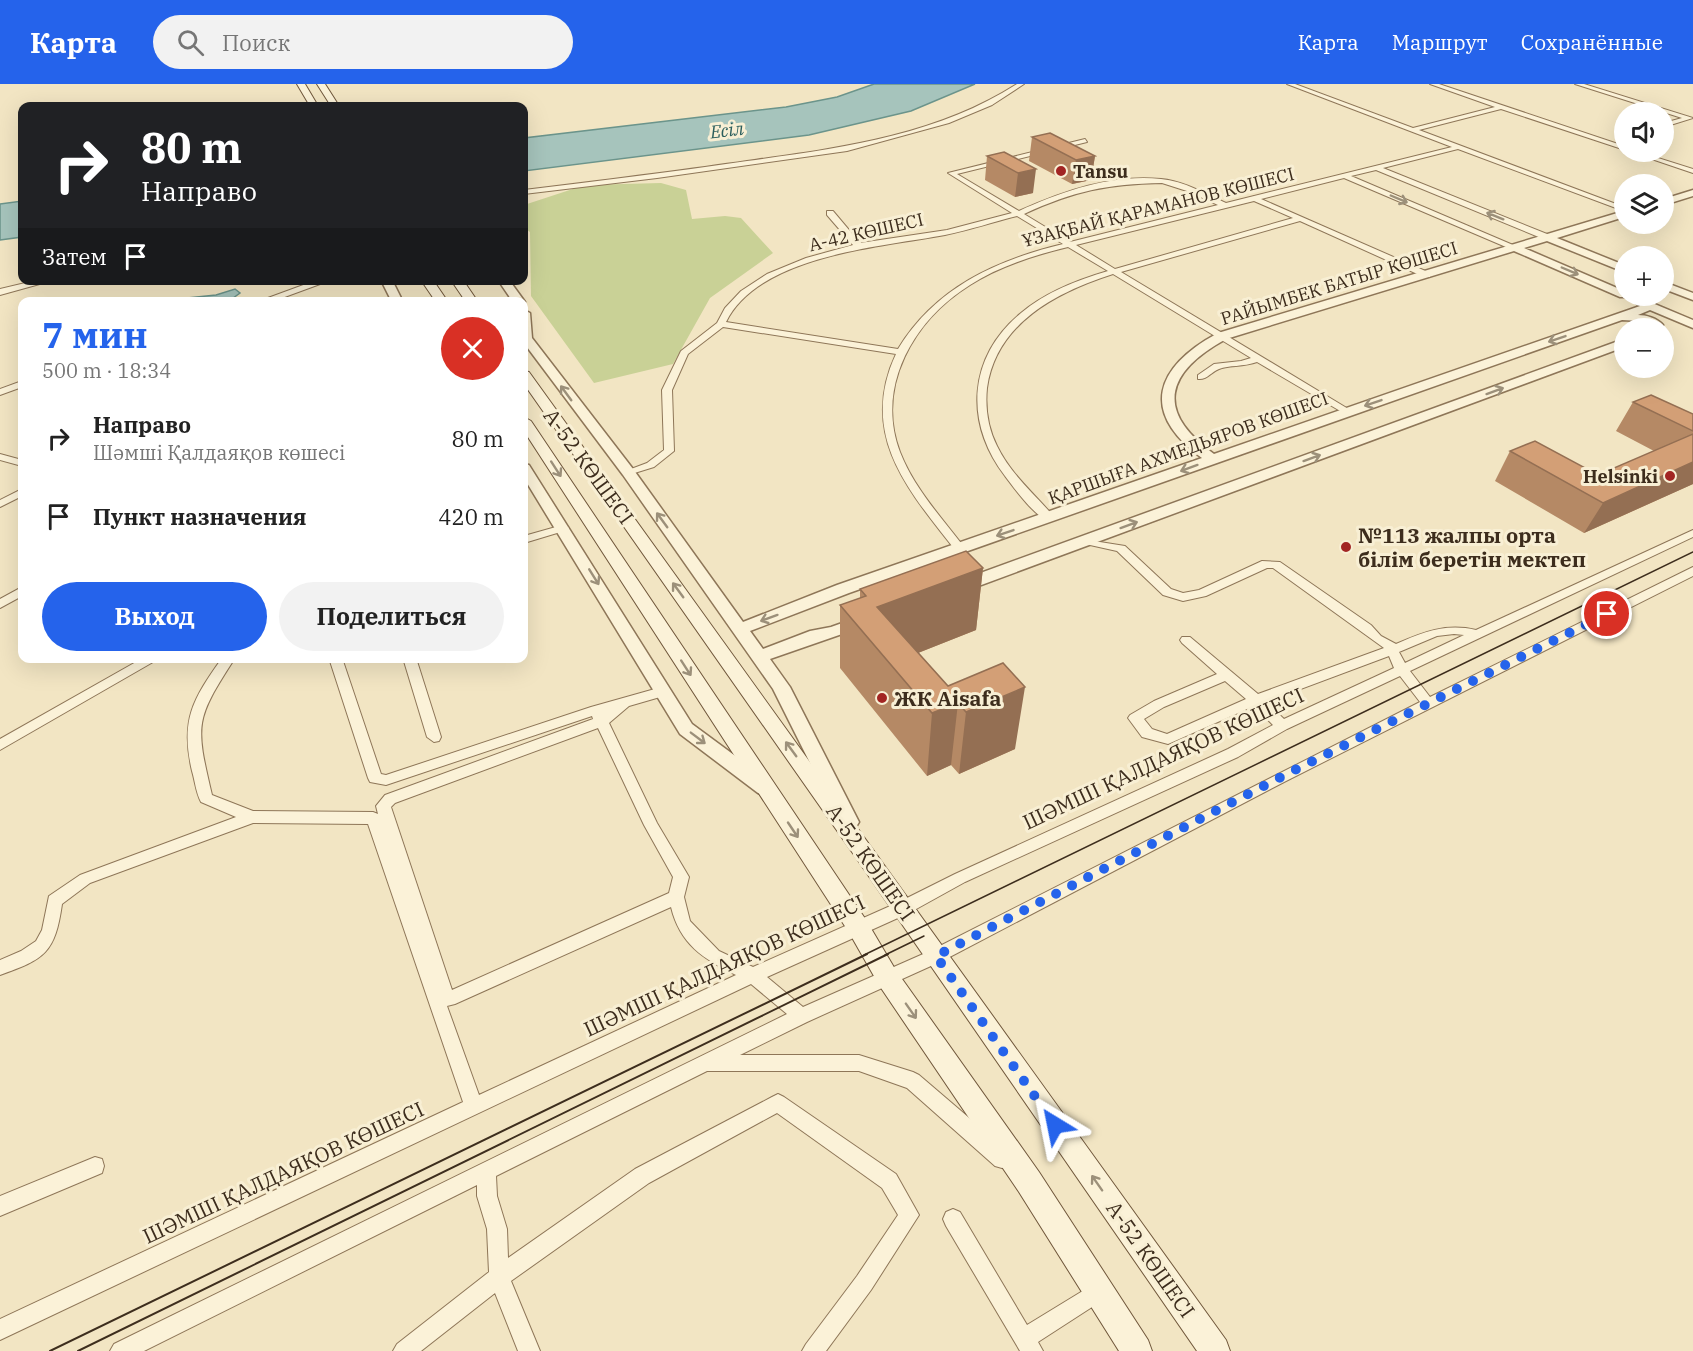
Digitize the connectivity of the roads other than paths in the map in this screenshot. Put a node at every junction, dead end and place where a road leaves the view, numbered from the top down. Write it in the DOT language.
graph roads {
  1 [pos="301,84"];
  2 [pos="321,84"];
  3 [pos="1021,84"];
  4 [pos="1290,84"];
  5 [pos="1433,84"];
  6 [pos="1455,84"];
  7 [pos="1578,84"];
  8 [pos="1442,87"];
  9 [pos="312,102"];
  10 [pos="332,102"];
  11 [pos="1501,107"];
  12 [pos="1692,118"];
  13 [pos="1674,122"];
  14 [pos="1411,130"];
  15 [pos="1613,138"];
  16 [pos="1085,141"];
  17 [pos="1602,141"];
  18 [pos="1614,145"];
  19 [pos="1459,147"];
  20 [pos="1665,162"];
  21 [pos="1377,168"];
  22 [pos="1693,171"];
  23 [pos="1345,176"];
  24 [pos="528,192"];
  25 [pos="1693,193"];
  26 [pos="1254,198"];
  27 [pos="1674,199"];
  28 [pos="1224,205"];
  29 [pos="1614,205"];
  30 [pos="830,213"];
  31 [pos="1020,213"];
  32 [pos="1614,217"];
  33 [pos="1299,219"];
  34 [pos="1549,238"];
  35 [pos="1068,245"];
  36 [pos="859,246"];
  37 [pos="1516,248"];
  38 [pos="1614,265"];
  39 [pos="1114,272"];
  40 [pos="1428,275"];
  41 [pos="29,285"];
  42 [pos="312,285"];
  43 [pos="1674,289"];
  44 [pos="1614,290"];
  45 [pos="0,292"];
  46 [pos="276,297"];
  47 [pos="1693,297"];
  48 [pos="1651,306"];
  49 [pos="1612,320"];
  50 [pos="1689,323"];
  51 [pos="721,324"];
  52 [pos="1674,327"];
  53 [pos="1222,336"];
  54 [pos="528,341"];
  55 [pos="1614,347"];
  56 [pos="900,352"];
  57 [pos="1258,358"];
  58 [pos="550,370"];
  59 [pos="1201,377"];
  60 [pos="529,383"];
  61 [pos="18,385"];
  62 [pos="0,392"];
  63 [pos="1347,412"];
  64 [pos="528,427"];
  65 [pos="0,456"];
  66 [pos="1212,459"];
  67 [pos="18,462"];
  68 [pos="628,472"];
  69 [pos="528,474"];
  70 [pos="18,494"];
  71 [pos="0,504"];
  72 [pos="1049,518"];
  73 [pos="563,528"];
  74 [pos="1693,532"];
  75 [pos="528,539"];
  76 [pos="1085,541"];
  77 [pos="960,549"];
  78 [pos="1693,571"];
  79 [pos="943,592"];
  80 [pos="18,593"];
  81 [pos="0,603"];
  82 [pos="799,607"];
  83 [pos="878,616"];
  84 [pos="740,629"];
  85 [pos="1477,634"];
  86 [pos="816,635"];
  87 [pos="1186,640"];
  88 [pos="1395,649"];
  89 [pos="759,657"];
  90 [pos="145,663"];
  91 [pos="226,663"];
  92 [pos="337,663"];
  93 [pos="411,663"];
  94 [pos="1402,670"];
  95 [pos="1227,675"];
  96 [pos="662,692"];
  97 [pos="1256,700"];
  98 [pos="1428,703"];
  99 [pos="599,716"];
  100 [pos="1282,726"];
  101 [pos="434,737"];
  102 [pos="0,745"];
  103 [pos="765,789"];
  104 [pos="252,817"];
  105 [pos="867,855"];
  106 [pos="676,897"];
  107 [pos="903,908"];
  108 [pos="858,927"];
  109 [pos="936,956"];
  110 [pos="0,968"];
  111 [pos="753,975"];
  112 [pos="887,977"];
  113 [pos="801,1016"];
  114 [pos="706,1063"];
  115 [pos="474,1107"];
  116 [pos="95,1166"];
  117 [pos="486,1172"];
  118 [pos="1029,1182"];
  119 [pos="0,1206"];
  120 [pos="953,1219"];
  121 [pos="499,1277"];
  122 [pos="1099,1291"];
  123 [pos="0,1330"];
  124 [pos="1028,1345"];
  125 [pos="121,1351"];
  126 [pos="404,1351"];
  127 [pos="529,1351"];
  128 [pos="813,1351"];
  129 [pos="1137,1351"];
  130 [pos="1215,1351"];
  1 -- 9 [label="main road"];
  2 -- 10 [label="main road"];
  3 -- 24 [label="street"];
  4 -- 14 [label="street"];
  5 -- 8 [label="street"];
  6 -- 8 [label="street"];
  7 -- 12 [label="street"];
  8 -- 11 [label="street"];
  11 -- 14 [label="street"];
  11 -- 17 [label="street"];
  12 -- 13 [label="street"];
  14 -- 19 [label="street"];
  15 -- 17 [label="street"];
  16 -- 31 [label="street"];
  17 -- 18 [label="street"];
  19 -- 21 [label="street, ҰЗАҚБАЙ ҚАРАМАНОВ КӨШЕСІ"];
  19 -- 29 [label="street"];
  20 -- 22 [label="street"];
  21 -- 23 [label="street, ҰЗАҚБАЙ ҚАРАМАНОВ КӨШЕСІ"];
  34 -- 21 [label="street, one-way"];
  23 -- 26 [label="street, ҰЗАҚБАЙ ҚАРАМАНОВ КӨШЕСІ"];
  23 -- 37 [label="street, one-way"];
  25 -- 27 [label="street"];
  26 -- 28 [label="street, ҰЗАҚБАЙ ҚАРАМАНОВ КӨШЕСІ"];
  26 -- 33 [label="street"];
  28 -- 31 [label="street, А-42 КӨШЕСІ"];
  28 -- 35 [label="street, ҰЗАҚБАЙ ҚАРАМАНОВ КӨШЕСІ"];
  30 -- 36 [label="street"];
  31 -- 35 [label="street"];
  31 -- 36 [label="street, А-42 КӨШЕСІ"];
  32 -- 34 [label="street, РАЙЫМБЕК БАТЫР КӨШЕСІ"];
  33 -- 39 [label="street"];
  33 -- 40 [label="street"];
  34 -- 37 [label="street, РАЙЫМБЕК БАТЫР КӨШЕСІ"];
  34 -- 38 [label="street"];
  35 -- 39 [label="street"];
  35 -- 56 [label="street, ҰЗАҚБАЙ ҚАРАМАНОВ КӨШЕСІ"];
  36 -- 51 [label="street, А-42 КӨШЕСІ"];
  37 -- 40 [label="street, РАЙЫМБЕК БАТЫР КӨШЕСІ"];
  37 -- 44 [label="street, one-way"];
  39 -- 53 [label="street"];
  39 -- 72 [label="street"];
  40 -- 53 [label="street, РАЙЫМБЕК БАТЫР КӨШЕСІ"];
  41 -- 45 [label="street"];
  42 -- 46 [label="street"];
  43 -- 47 [label="street"];
  48 -- 49 [label="street, ҚАРШЫҒА АХМЕДЬЯРОВ КӨШЕСІ"];
  48 -- 50 [label="street"];
  49 -- 63 [label="street, ҚАРШЫҒА АХМЕДЬЯРОВ КӨШЕСІ, one-way"];
  50 -- 52 [label="street"];
  51 -- 56 [label="street"];
  51 -- 68 [label="street, А-42 КӨШЕСІ"];
  53 -- 57 [label="street"];
  53 -- 66 [label="street, РАЙЫМБЕК БАТЫР КӨШЕСІ"];
  54 -- 58 [label="street"];
  76 -- 55 [label="street, one-way"];
  56 -- 77 [label="street, ҰЗАҚБАЙ ҚАРАМАНОВ КӨШЕСІ"];
  57 -- 59 [label="street"];
  57 -- 63 [label="street"];
  58 -- 60 [label="street"];
  68 -- 58 [label="street, one-way"];
  105 -- 60 [label="main road, А-52 КӨШЕСІ, one-way"];
  61 -- 62 [label="street"];
  63 -- 66 [label="street, ҚАРШЫҒА АХМЕДЬЯРОВ КӨШЕСІ"];
  64 -- 103 [label="main road, А-52 КӨШЕСІ, one-way"];
  65 -- 67 [label="street"];
  66 -- 72 [label="street, ҚАРШЫҒА АХМЕДЬЯРОВ КӨШЕСІ, one-way"];
  84 -- 68 [label="street, one-way"];
  69 -- 73 [label="street"];
  70 -- 71 [label="street"];
  72 -- 77 [label="street, ҚАРШЫҒА АХМЕДЬЯРОВ КӨШЕСІ, one-way"];
  73 -- 75 [label="street"];
  73 -- 96 [label="street, one-way"];
  74 -- 85 [label="street, ШӘМШІ ҚАЛДАЯҚОВ КӨШЕСІ"];
  76 -- 79 [label="street"];
  76 -- 88 [label="street"];
  77 -- 82 [label="street, ҚАРШЫҒА АХМЕДЬЯРОВ КӨШЕСІ"];
  78 -- 98 [label="street"];
  80 -- 81 [label="street"];
  82 -- 84 [label="street, ҚАРШЫҒА АХМЕДЬЯРОВ КӨШЕСІ, one-way"];
  82 -- 86 [label="street"];
  83 -- 86 [label="street"];
  84 -- 89 [label="street"];
  85 -- 88 [label="street"];
  85 -- 94 [label="street, ШӘМШІ ҚАЛДАЯҚОВ КӨШЕСІ"];
  86 -- 89 [label="street"];
  87 -- 95 [label="street"];
  88 -- 94 [label="street"];
  88 -- 97 [label="street"];
  89 -- 105 [label="street"];
  90 -- 102 [label="street"];
  91 -- 104 [label="street"];
  92 -- 99 [label="street"];
  93 -- 101 [label="street"];
  94 -- 98 [label="street"];
  94 -- 100 [label="street, ШӘМШІ ҚАЛДАЯҚОВ КӨШЕСІ"];
  95 -- 97 [label="street"];
  95 -- 97 [label="street"];
  96 -- 99 [label="street"];
  96 -- 103 [label="street, one-way"];
  97 -- 100 [label="street"];
  98 -- 109 [label="street"];
  99 -- 106 [label="street"];
  99 -- 106 [label="street"];
  100 -- 107 [label="street, ШӘМШІ ҚАЛДАЯҚОВ КӨШЕСІ"];
  103 -- 108 [label="main road, А-52 КӨШЕСІ, one-way"];
  104 -- 110 [label="street"];
  104 -- 115 [label="street"];
  105 -- 107 [label="main road, А-52 КӨШЕСІ"];
  106 -- 111 [label="street"];
  107 -- 108 [label="street, ШӘМШІ ҚАЛДАЯҚОВ КӨШЕСІ"];
  107 -- 109 [label="main road, А-52 КӨШЕСІ"];
  108 -- 111 [label="street, ШӘМШІ ҚАЛДАЯҚОВ КӨШЕСІ"];
  108 -- 112 [label="main road, А-52 КӨШЕСІ"];
  109 -- 112 [label="street"];
  130 -- 109 [label="main road, А-52 КӨШЕСІ, one-way"];
  111 -- 113 [label="street"];
  111 -- 115 [label="street, ШӘМШІ ҚАЛДАЯҚОВ КӨШЕСІ"];
  112 -- 113 [label="street"];
  112 -- 118 [label="main road, А-52 КӨШЕСІ, one-way"];
  113 -- 114 [label="street"];
  114 -- 117 [label="street"];
  114 -- 118 [label="street"];
  115 -- 123 [label="street, ШӘМШІ ҚАЛДАЯҚОВ КӨШЕСІ"];
  116 -- 119 [label="street"];
  117 -- 121 [label="street"];
  117 -- 125 [label="street"];
  118 -- 122 [label="main road, А-52 КӨШЕСІ"];
  120 -- 124 [label="street"];
  121 -- 126 [label="street"];
  121 -- 127 [label="street"];
  121 -- 128 [label="street"];
  122 -- 124 [label="street"];
  122 -- 129 [label="main road, А-52 КӨШЕСІ"];
}
